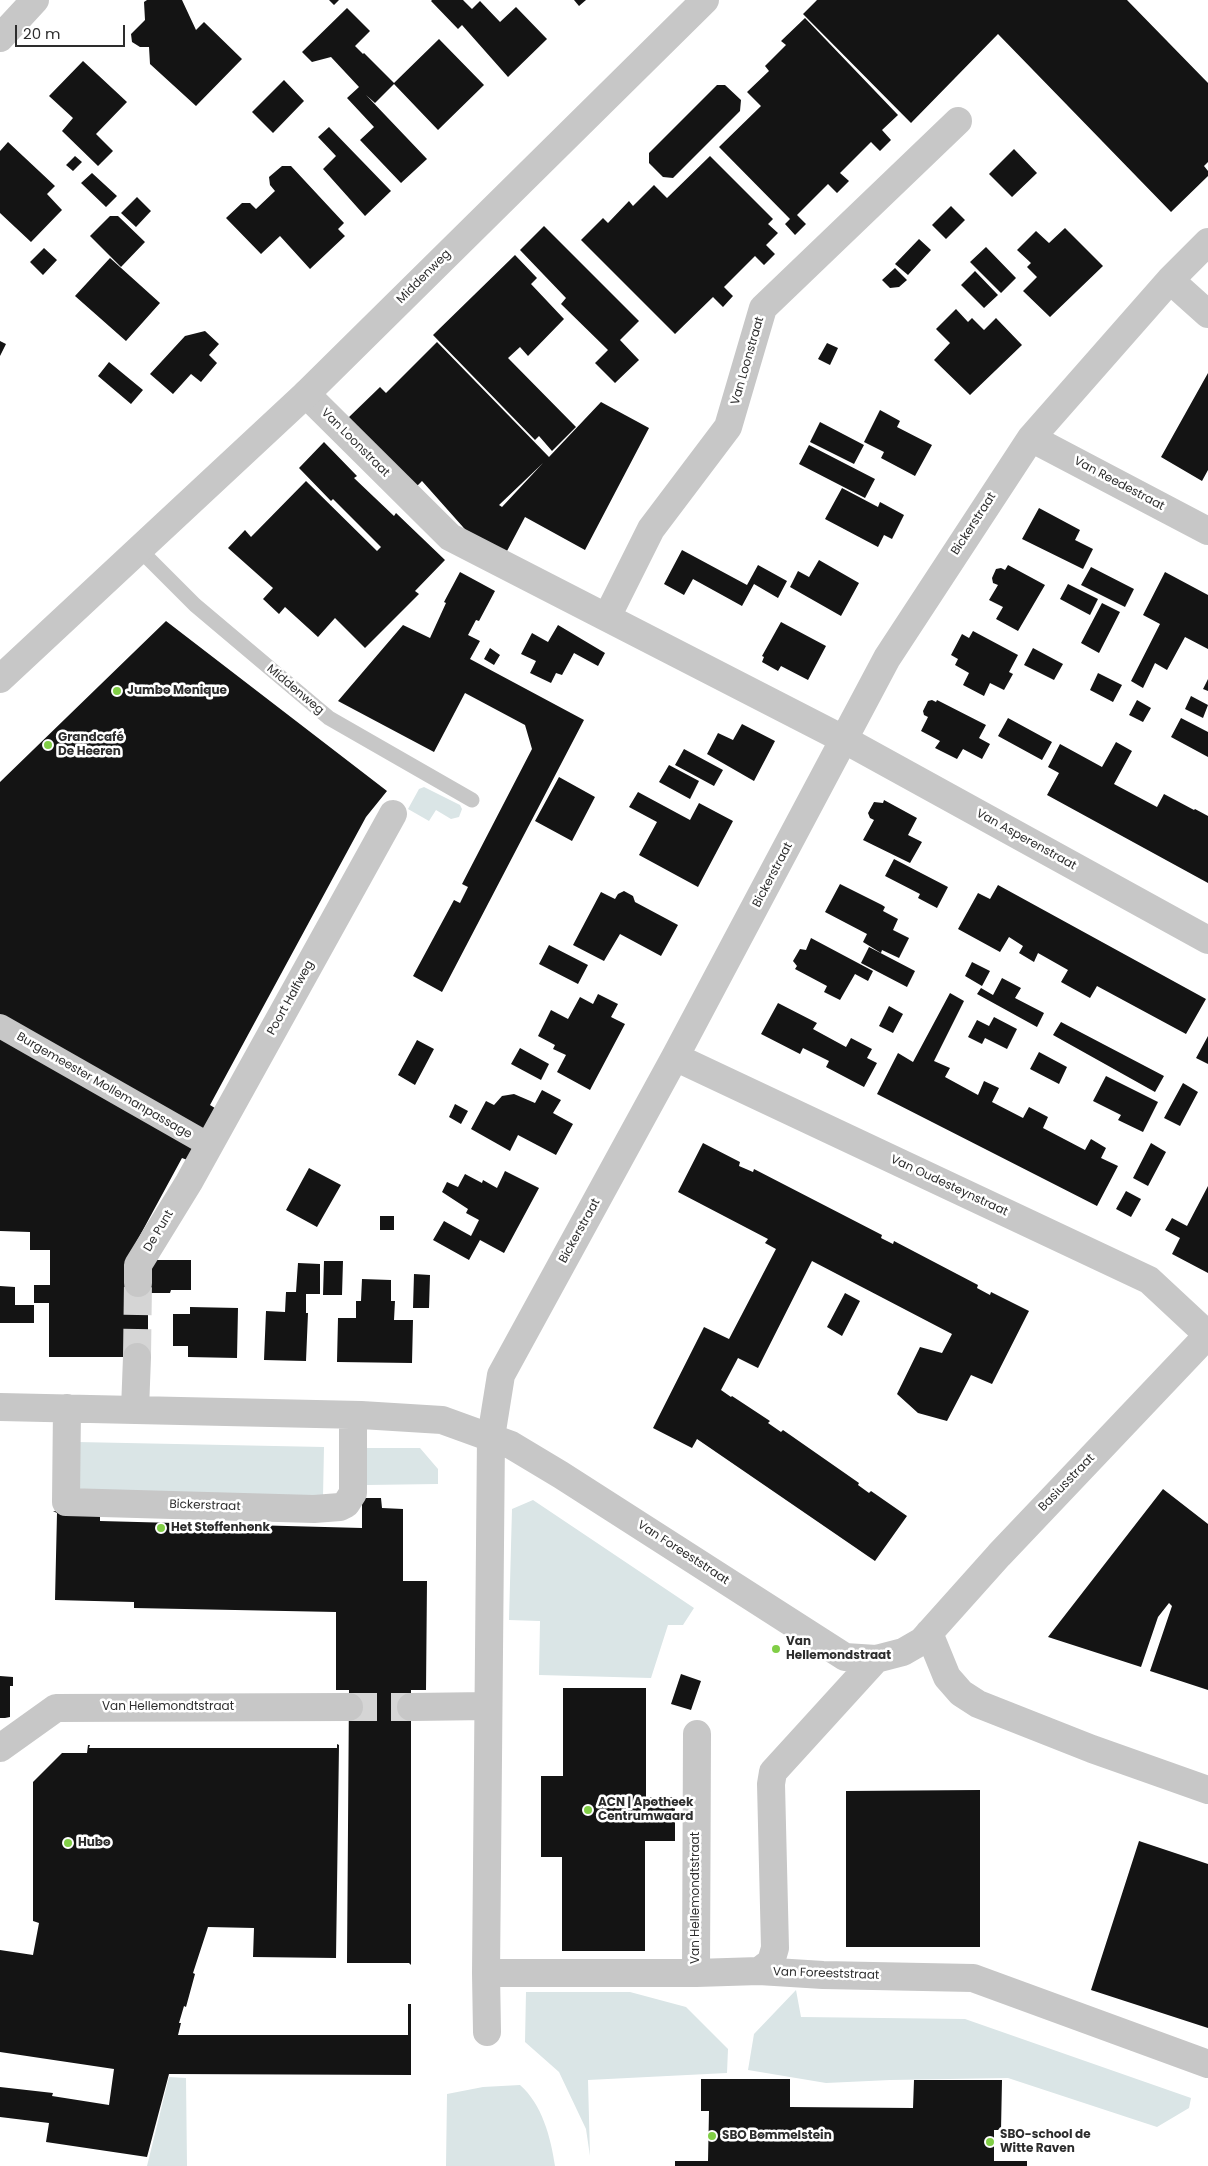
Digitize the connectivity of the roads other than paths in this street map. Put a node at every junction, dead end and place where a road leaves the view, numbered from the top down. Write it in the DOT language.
graph roads {
  1 [pos="35,0"];
  2 [pos="705,0"];
  3 [pos="0,38"];
  4 [pos="958,121"];
  5 [pos="1208,242"];
  6 [pos="1170,280"];
  7 [pos="1208,314"];
  8 [pos="306,394"];
  9 [pos="1031,438"];
  10 [pos="1208,531"];
  11 [pos="140,550"];
  12 [pos="607,617"];
  13 [pos="0,679"];
  14 [pos="845,740"];
  15 [pos="472,800"];
  16 [pos="393,814"];
  17 [pos="1208,940"];
  18 [pos="0,1026"];
  19 [pos="675,1058"];
  20 [pos="209,1145"];
  21 [pos="189,1182"];
  22 [pos="138,1283"];
  23 [pos="1208,1335"];
  24 [pos="131,1354"];
  25 [pos="0,1407"];
  26 [pos="67,1408"];
  27 [pos="130,1409"];
  28 [pos="353,1415"];
  29 [pos="490,1437"];
  30 [pos="929,1633"];
  31 [pos="876,1659"];
  32 [pos="488,1706"];
  33 [pos="349,1707"];
  34 [pos="411,1707"];
  35 [pos="697,1734"];
  36 [pos="0,1748"];
  37 [pos="1208,1790"];
  38 [pos="759,1971"];
  39 [pos="486,1973"];
  40 [pos="696,1973"];
  41 [pos="487,2032"];
  42 [pos="1208,2064"];
  1 -- 3 [label="street"];
  2 -- 8 [label="street, Middenweg"];
  4 -- 12 [label="street, Van Loonstraat"];
  5 -- 6 [label="street, Bickerstraat"];
  6 -- 7 [label="street"];
  6 -- 9 [label="street, Bickerstraat"];
  8 -- 11 [label="street, Middenweg"];
  8 -- 12 [label="street, Van Loonstraat"];
  9 -- 10 [label="street, Van Reedestraat"];
  9 -- 14 [label="street, Bickerstraat"];
  11 -- 13 [label="street, Middenweg"];
  11 -- 15 [label="lane, Middenweg"];
  12 -- 14 [label="street, Van Loonstraat"];
  14 -- 17 [label="street, Van Asperenstraat"];
  14 -- 19 [label="street, Bickerstraat"];
  16 -- 20 [label="street, Poort Halfweg"];
  18 -- 20 [label="street, Burgemeester Mollemanpassage"];
  19 -- 23 [label="street, Van Oudesteynstraat"];
  19 -- 29 [label="street, Bickerstraat"];
  20 -- 21 [label="street, Poort Halfweg"];
  21 -- 22 [label="street, De Punt"];
  23 -- 30 [label="street, Basiusstraat"];
  24 -- 27 [label="street"];
  25 -- 26 [label="street"];
  26 -- 27 [label="street"];
  26 -- 28 [label="street, Bickerstraat"];
  27 -- 28 [label="street"];
  28 -- 29 [label="street"];
  29 -- 31 [label="street, Van Foreeststraat"];
  29 -- 32 [label="street"];
  30 -- 31 [label="street, Van Foreeststraat"];
  30 -- 37 [label="street"];
  31 -- 38 [label="street, Van Foreeststraat"];
  32 -- 34 [label="street"];
  32 -- 39 [label="street"];
  33 -- 36 [label="street, Van Hellemondtstraat"];
  35 -- 40 [label="street, Van Hellemondtstraat"];
  38 -- 40 [label="street, Van Hellemondtstraat"];
  38 -- 42 [label="street, Van Foreeststraat"];
  39 -- 40 [label="street, Van Hellemondtstraat"];
  39 -- 41 [label="street"];
}
